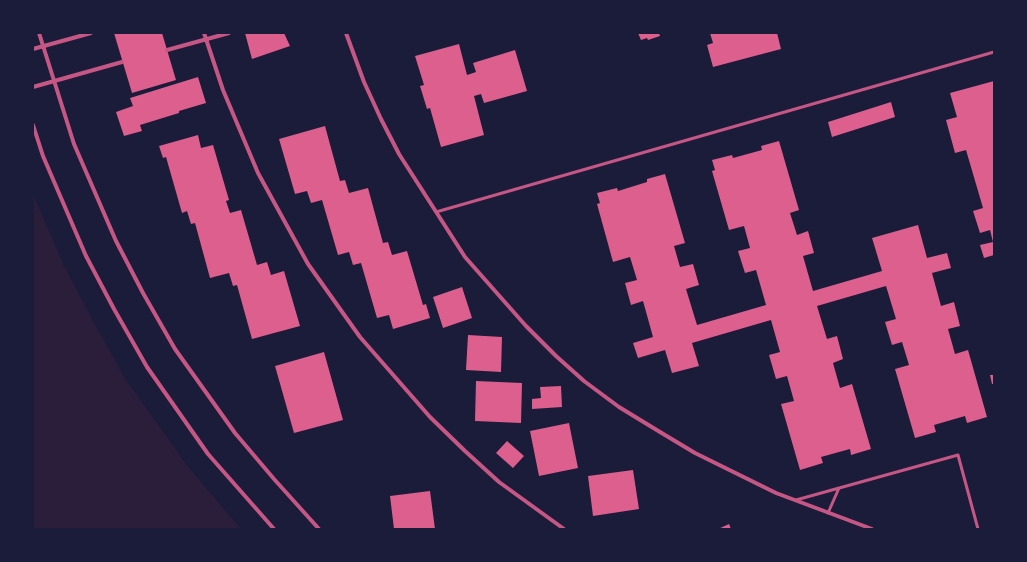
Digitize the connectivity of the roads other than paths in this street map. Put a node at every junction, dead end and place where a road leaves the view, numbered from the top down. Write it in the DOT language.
graph roads {
  1 [pos="39,33"];
  2 [pos="91,33"];
  3 [pos="204,33"];
  4 [pos="229,33"];
  5 [pos="346,33"];
  6 [pos="206,40"];
  7 [pos="43,47"];
  8 [pos="33,50"];
  9 [pos="167,50"];
  10 [pos="994,52"];
  11 [pos="122,62"];
  12 [pos="54,82"];
  13 [pos="33,87"];
  14 [pos="33,125"];
  15 [pos="436,212"];
  16 [pos="838,488"];
  17 [pos="794,500"];
  18 [pos="828,513"];
  19 [pos="274,529"];
  20 [pos="319,529"];
  21 [pos="564,529"];
  22 [pos="872,529"];
  23 [pos="978,529"];
  1 -- 7 [label="street"];
  2 -- 7 [label="street"];
  3 -- 6 [label="street"];
  4 -- 6 [label="street"];
  5 -- 15 [label="street"];
  6 -- 9 [label="street"];
  6 -- 21 [label="street"];
  7 -- 8 [label="street"];
  7 -- 12 [label="street"];
  10 -- 15 [label="lane"];
  11 -- 12 [label="street"];
  12 -- 13 [label="street"];
  12 -- 20 [label="street"];
  14 -- 19 [label="street"];
  15 -- 17 [label="street"];
  16 -- 17 [label="lane"];
  16 -- 18 [label="lane"];
  16 -- 23 [label="lane"];
  17 -- 18 [label="street"];
  18 -- 22 [label="street"];
}
